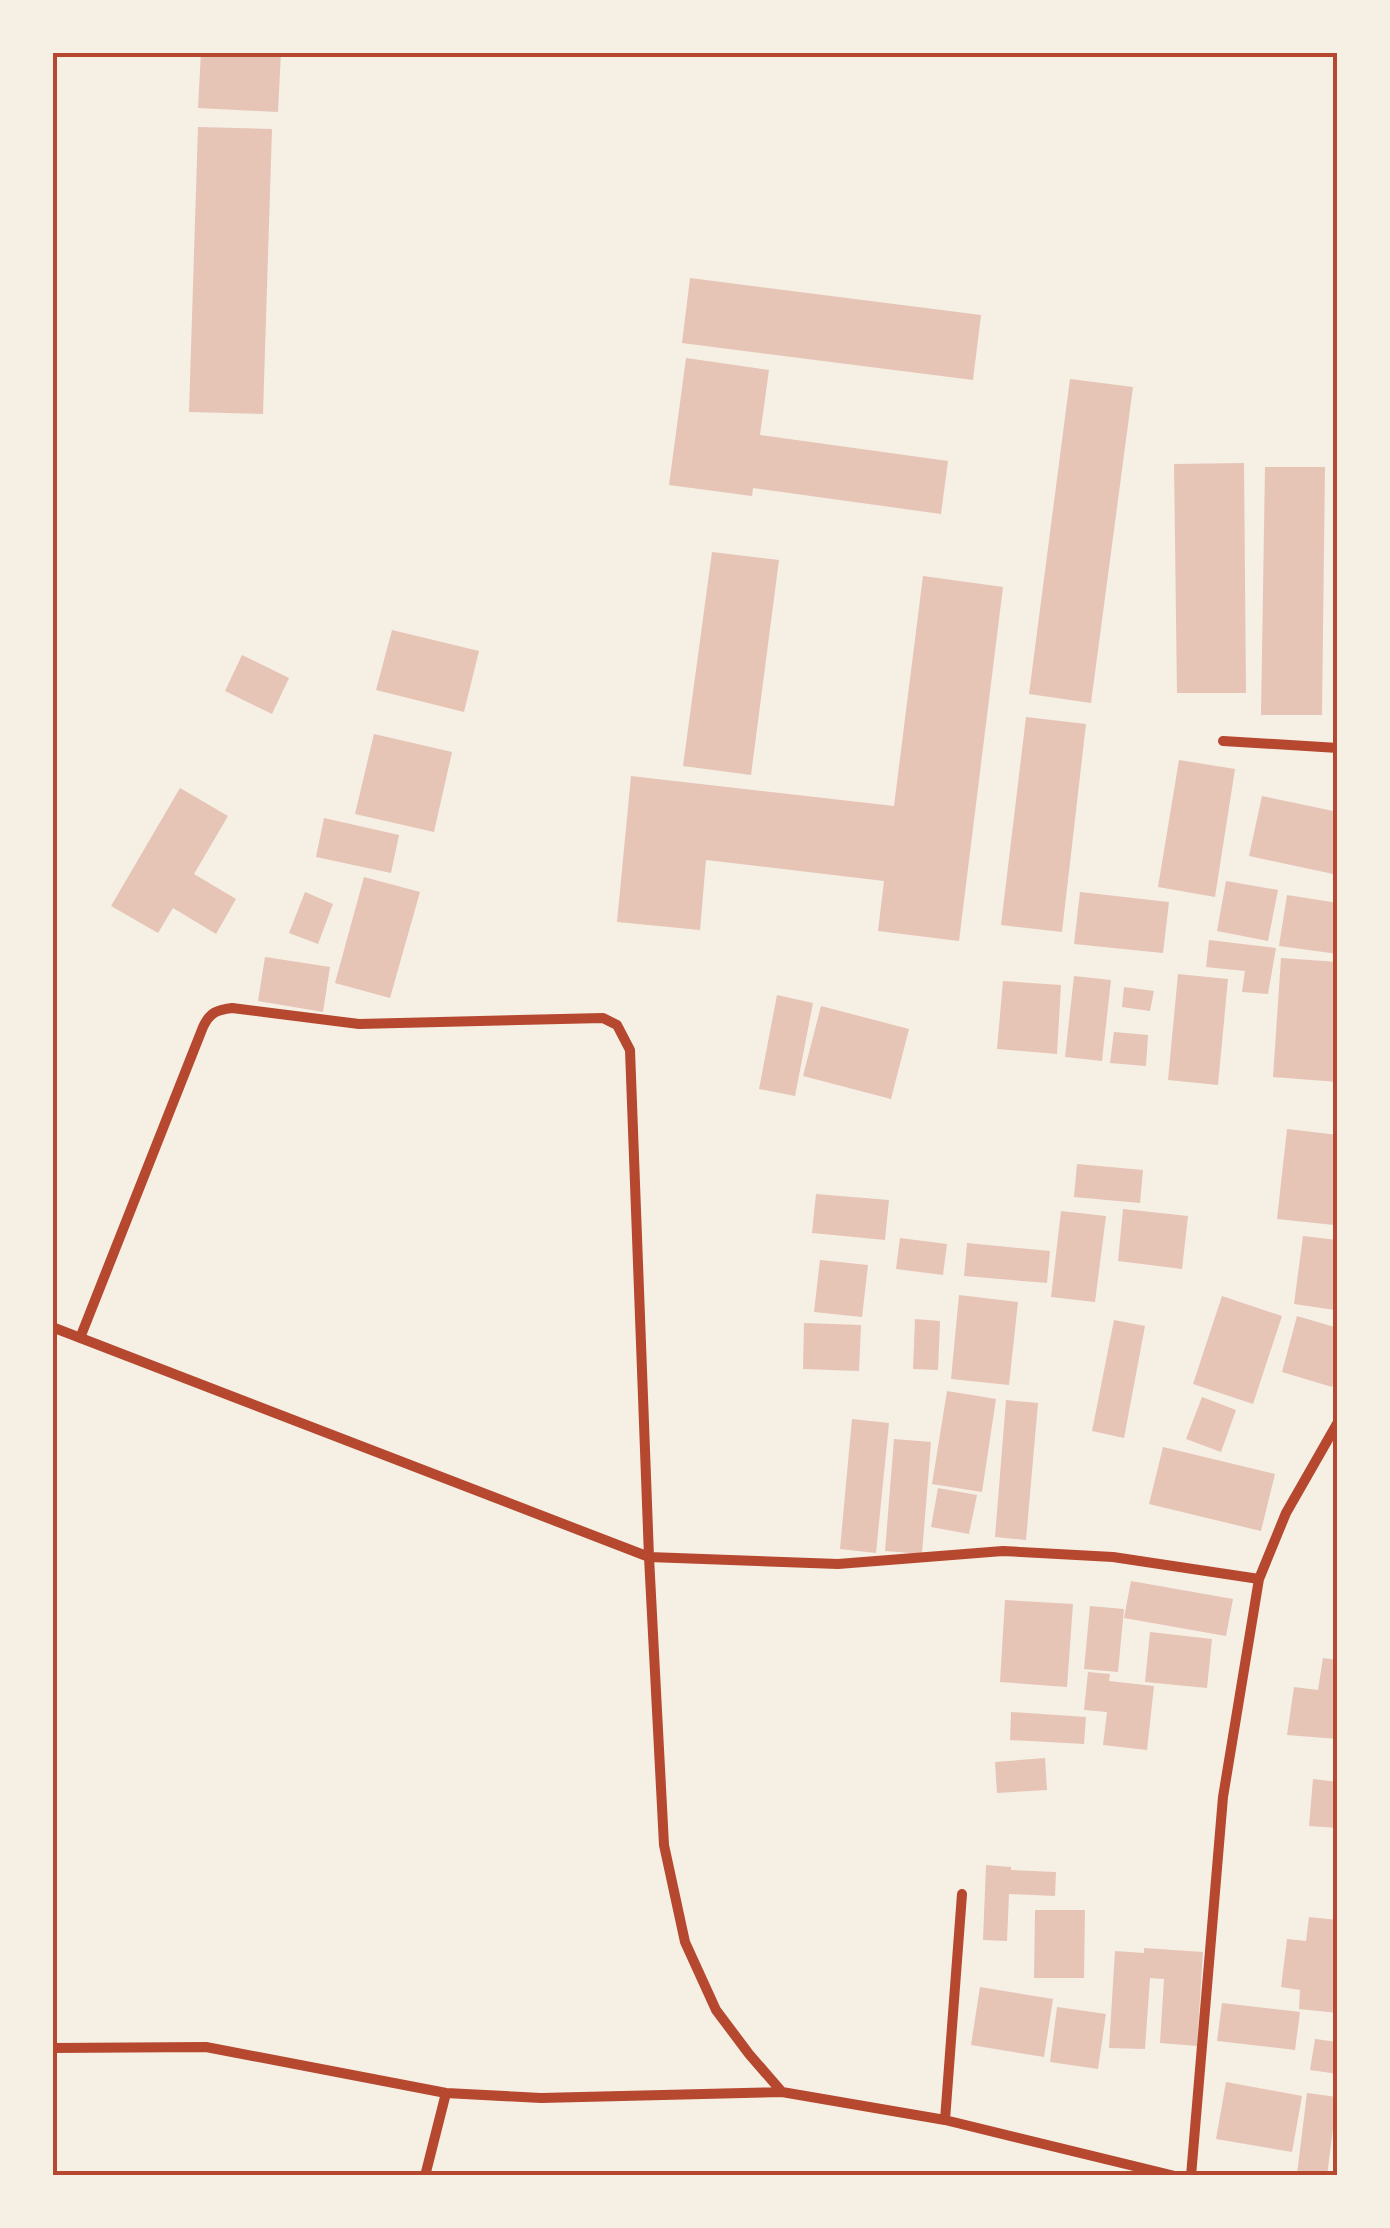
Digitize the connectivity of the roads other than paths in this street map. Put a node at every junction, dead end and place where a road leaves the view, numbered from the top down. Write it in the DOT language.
graph roads {
  1 [pos="1223,741"];
  2 [pos="1338,748"];
  3 [pos="52,1328"];
  4 [pos="80,1338"];
  5 [pos="1338,1422"];
  6 [pos="648,1557"];
  7 [pos="1259,1579"];
  8 [pos="962,1894"];
  9 [pos="52,2048"];
  10 [pos="782,2092"];
  11 [pos="446,2093"];
  12 [pos="945,2120"];
  13 [pos="425,2176"];
  14 [pos="1175,2176"];
  15 [pos="1191,2176"];
  1 -- 2 [label="street"];
  3 -- 4 [label="street"];
  4 -- 6 [label="street"];
  4 -- 6 [label="street"];
  5 -- 7 [label="street"];
  6 -- 7 [label="street"];
  6 -- 10 [label="street"];
  7 -- 15 [label="street"];
  8 -- 12 [label="street"];
  9 -- 11 [label="street"];
  10 -- 11 [label="street"];
  10 -- 12 [label="street"];
  11 -- 13 [label="street"];
  12 -- 14 [label="street"];
}
